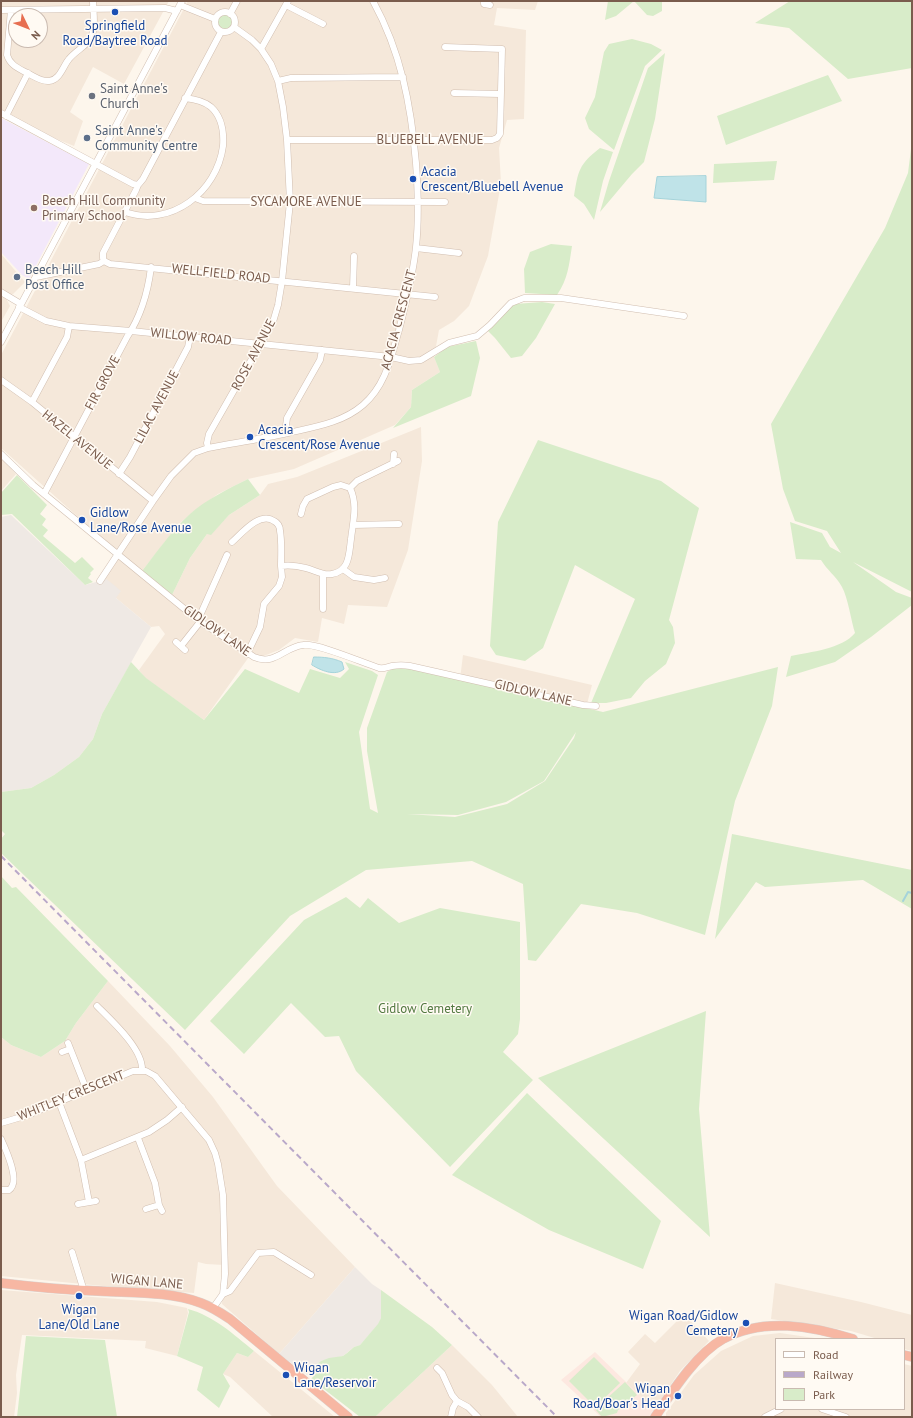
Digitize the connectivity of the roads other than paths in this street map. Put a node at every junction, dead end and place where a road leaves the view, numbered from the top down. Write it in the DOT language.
graph roads {
  1 [pos="93,1"];
  2 [pos="237,1"];
  3 [pos="373,1"];
  4 [pos="484,1"];
  5 [pos="287,3"];
  6 [pos="490,5"];
  7 [pos="179,6"];
  8 [pos="93,9"];
  9 [pos="48,10"];
  10 [pos="230,14"];
  11 [pos="215,19"];
  12 [pos="323,24"];
  13 [pos="234,27"];
  14 [pos="221,32"];
  15 [pos="8,44"];
  16 [pos="445,47"];
  17 [pos="261,49"];
  18 [pos="28,74"];
  19 [pos="403,77"];
  20 [pos="278,81"];
  21 [pos="454,93"];
  22 [pos="500,94"];
  23 [pos="185,98"];
  24 [pos="4,115"];
  25 [pos="287,140"];
  26 [pos="414,140"];
  27 [pos="96,164"];
  28 [pos="138,184"];
  29 [pos="195,198"];
  30 [pos="290,202"];
  31 [pos="418,202"];
  32 [pos="445,202"];
  33 [pos="125,212"];
  34 [pos="416,248"];
  35 [pos="459,253"];
  36 [pos="354,256"];
  37 [pos="104,261"];
  38 [pos="151,267"];
  39 [pos="36,277"];
  40 [pos="282,281"];
  41 [pos="353,288"];
  42 [pos="1,292"];
  43 [pos="408,294"];
  44 [pos="435,297"];
  45 [pos="20,306"];
  46 [pos="684,316"];
  47 [pos="69,326"];
  48 [pos="131,331"];
  49 [pos="190,337"];
  50 [pos="1,342"];
  51 [pos="261,344"];
  52 [pos="322,350"];
  53 [pos="391,357"];
  54 [pos="1,380"];
  55 [pos="32,402"];
  56 [pos="286,433"];
  57 [pos="74,437"];
  58 [pos="208,448"];
  59 [pos="1,454"];
  60 [pos="394,454"];
  61 [pos="119,474"];
  62 [pos="350,488"];
  63 [pos="44,494"];
  64 [pos="152,501"];
  65 [pos="301,514"];
  66 [pos="399,524"];
  67 [pos="353,525"];
  68 [pos="232,542"];
  69 [pos="118,555"];
  70 [pos="227,555"];
  71 [pos="281,566"];
  72 [pos="343,569"];
  73 [pos="323,575"];
  74 [pos="385,578"];
  75 [pos="100,581"];
  76 [pos="323,609"];
  77 [pos="199,621"];
  78 [pos="180,646"];
  79 [pos="247,654"];
  80 [pos="596,706"];
  81 [pos="97,1006"];
  82 [pos="62,1052"];
  83 [pos="142,1070"];
  84 [pos="87,1091"];
  85 [pos="59,1102"];
  86 [pos="182,1107"];
  87 [pos="1,1123"];
  88 [pos="138,1138"];
  89 [pos="1,1139"];
  90 [pos="81,1160"];
  91 [pos="1,1190"];
  92 [pos="96,1201"];
  93 [pos="89,1202"];
  94 [pos="78,1204"];
  95 [pos="158,1205"];
  96 [pos="146,1209"];
  97 [pos="162,1211"];
  98 [pos="72,1252"];
  99 [pos="311,1275"];
  100 [pos="1,1283"];
  101 [pos="84,1291"];
  102 [pos="223,1294"];
  103 [pos="213,1308"];
  104 [pos="850,1338"];
  105 [pos="437,1368"];
  106 [pos="457,1401"];
  107 [pos="779,1410"];
  108 [pos="825,1410"];
  109 [pos="348,1417"];
  110 [pos="451,1417"];
  111 [pos="478,1417"];
  112 [pos="655,1417"];
  113 [pos="765,1417"];
  114 [pos="846,1417"];
  1 -- 8 [label="street"];
  2 -- 10 [label="street"];
  3 -- 19 [label="street, ACACIA CRESCENT"];
  4 -- 6 [label="street"];
  5 -- 12 [label="street"];
  5 -- 17 [label="street"];
  7 -- 8 [label="street"];
  7 -- 11 [label="street"];
  7 -- 27 [label="street"];
  8 -- 9 [label="street"];
  8 -- 18 [label="street"];
  10 -- 11 [label="street"];
  10 -- 13 [label="street"];
  11 -- 14 [label="street"];
  13 -- 14 [label="street"];
  13 -- 17 [label="street, ROSE AVENUE"];
  14 -- 23 [label="street"];
  15 -- 18 [label="street"];
  16 -- 22 [label="street, BLUEBELL AVENUE"];
  17 -- 20 [label="street, ROSE AVENUE"];
  18 -- 24 [label="street"];
  19 -- 20 [label="street"];
  19 -- 26 [label="street, ACACIA CRESCENT"];
  20 -- 25 [label="street, ROSE AVENUE"];
  21 -- 22 [label="street"];
  22 -- 26 [label="street, BLUEBELL AVENUE"];
  23 -- 28 [label="street"];
  23 -- 29 [label="street"];
  24 -- 27 [label="street"];
  25 -- 26 [label="street, BLUEBELL AVENUE"];
  25 -- 30 [label="street, ROSE AVENUE"];
  26 -- 31 [label="street, ACACIA CRESCENT"];
  27 -- 28 [label="street"];
  27 -- 39 [label="street"];
  28 -- 33 [label="street"];
  29 -- 30 [label="street, SYCAMORE AVENUE"];
  29 -- 33 [label="street"];
  30 -- 31 [label="street, SYCAMORE AVENUE"];
  30 -- 40 [label="street, ROSE AVENUE"];
  31 -- 32 [label="street, SYCAMORE AVENUE"];
  31 -- 34 [label="street, ACACIA CRESCENT"];
  33 -- 37 [label="street"];
  34 -- 35 [label="street"];
  34 -- 43 [label="street, ACACIA CRESCENT"];
  36 -- 41 [label="street"];
  37 -- 38 [label="street, WELLFIELD ROAD"];
  37 -- 39 [label="street, WELLFIELD ROAD"];
  38 -- 40 [label="street, WELLFIELD ROAD"];
  38 -- 48 [label="street, FIR GROVE"];
  39 -- 45 [label="street"];
  40 -- 41 [label="street, WELLFIELD ROAD"];
  40 -- 51 [label="street, ROSE AVENUE"];
  41 -- 43 [label="street, WELLFIELD ROAD"];
  42 -- 45 [label="street, WILLOW ROAD"];
  43 -- 44 [label="street, WELLFIELD ROAD"];
  43 -- 53 [label="street, ACACIA CRESCENT"];
  45 -- 47 [label="street, WILLOW ROAD"];
  45 -- 50 [label="street"];
  46 -- 53 [label="street, WILLOW ROAD"];
  47 -- 48 [label="street, WILLOW ROAD"];
  47 -- 55 [label="street"];
  48 -- 49 [label="street, WILLOW ROAD"];
  48 -- 57 [label="street, FIR GROVE"];
  49 -- 51 [label="street, WILLOW ROAD"];
  49 -- 61 [label="street, LILAC AVENUE"];
  51 -- 52 [label="street, WILLOW ROAD"];
  51 -- 58 [label="street, ROSE AVENUE"];
  52 -- 53 [label="street, WILLOW ROAD"];
  52 -- 56 [label="street"];
  53 -- 56 [label="street, ACACIA CRESCENT"];
  54 -- 55 [label="street, HAZEL AVENUE"];
  55 -- 57 [label="street, HAZEL AVENUE"];
  56 -- 58 [label="street, ACACIA CRESCENT"];
  57 -- 61 [label="street, HAZEL AVENUE"];
  57 -- 63 [label="street, FIR GROVE"];
  58 -- 64 [label="street"];
  59 -- 63 [label="street, GIDLOW LANE"];
  60 -- 62 [label="street"];
  61 -- 64 [label="street, HAZEL AVENUE"];
  62 -- 65 [label="street"];
  62 -- 67 [label="street"];
  63 -- 69 [label="street, GIDLOW LANE"];
  64 -- 69 [label="street"];
  66 -- 67 [label="street"];
  67 -- 72 [label="street"];
  68 -- 71 [label="street"];
  69 -- 75 [label="street"];
  69 -- 77 [label="street, GIDLOW LANE"];
  70 -- 77 [label="street"];
  71 -- 73 [label="street"];
  71 -- 79 [label="street"];
  72 -- 73 [label="street"];
  72 -- 74 [label="street"];
  73 -- 76 [label="street"];
  77 -- 78 [label="street"];
  77 -- 79 [label="street, GIDLOW LANE"];
  79 -- 80 [label="street, GIDLOW LANE"];
  81 -- 83 [label="street"];
  82 -- 84 [label="street"];
  83 -- 84 [label="street, WHITLEY CRESCENT"];
  83 -- 86 [label="street"];
  84 -- 85 [label="street, WHITLEY CRESCENT"];
  85 -- 87 [label="street, WHITLEY CRESCENT"];
  85 -- 90 [label="street"];
  86 -- 88 [label="street"];
  86 -- 102 [label="street"];
  88 -- 90 [label="street"];
  88 -- 95 [label="street"];
  89 -- 91 [label="street"];
  90 -- 93 [label="street"];
  92 -- 93 [label="street"];
  93 -- 94 [label="street"];
  95 -- 96 [label="street"];
  95 -- 97 [label="street"];
  98 -- 101 [label="street"];
  99 -- 102 [label="street"];
  100 -- 101 [label="highway, WIGAN LANE"];
  101 -- 103 [label="highway, WIGAN LANE"];
  102 -- 103 [label="street"];
  103 -- 109 [label="highway, WIGAN LANE"];
  104 -- 112 [label="highway"];
  105 -- 106 [label="street"];
  106 -- 110 [label="street"];
  106 -- 111 [label="street"];
  107 -- 113 [label="street"];
  108 -- 114 [label="street"];
}
